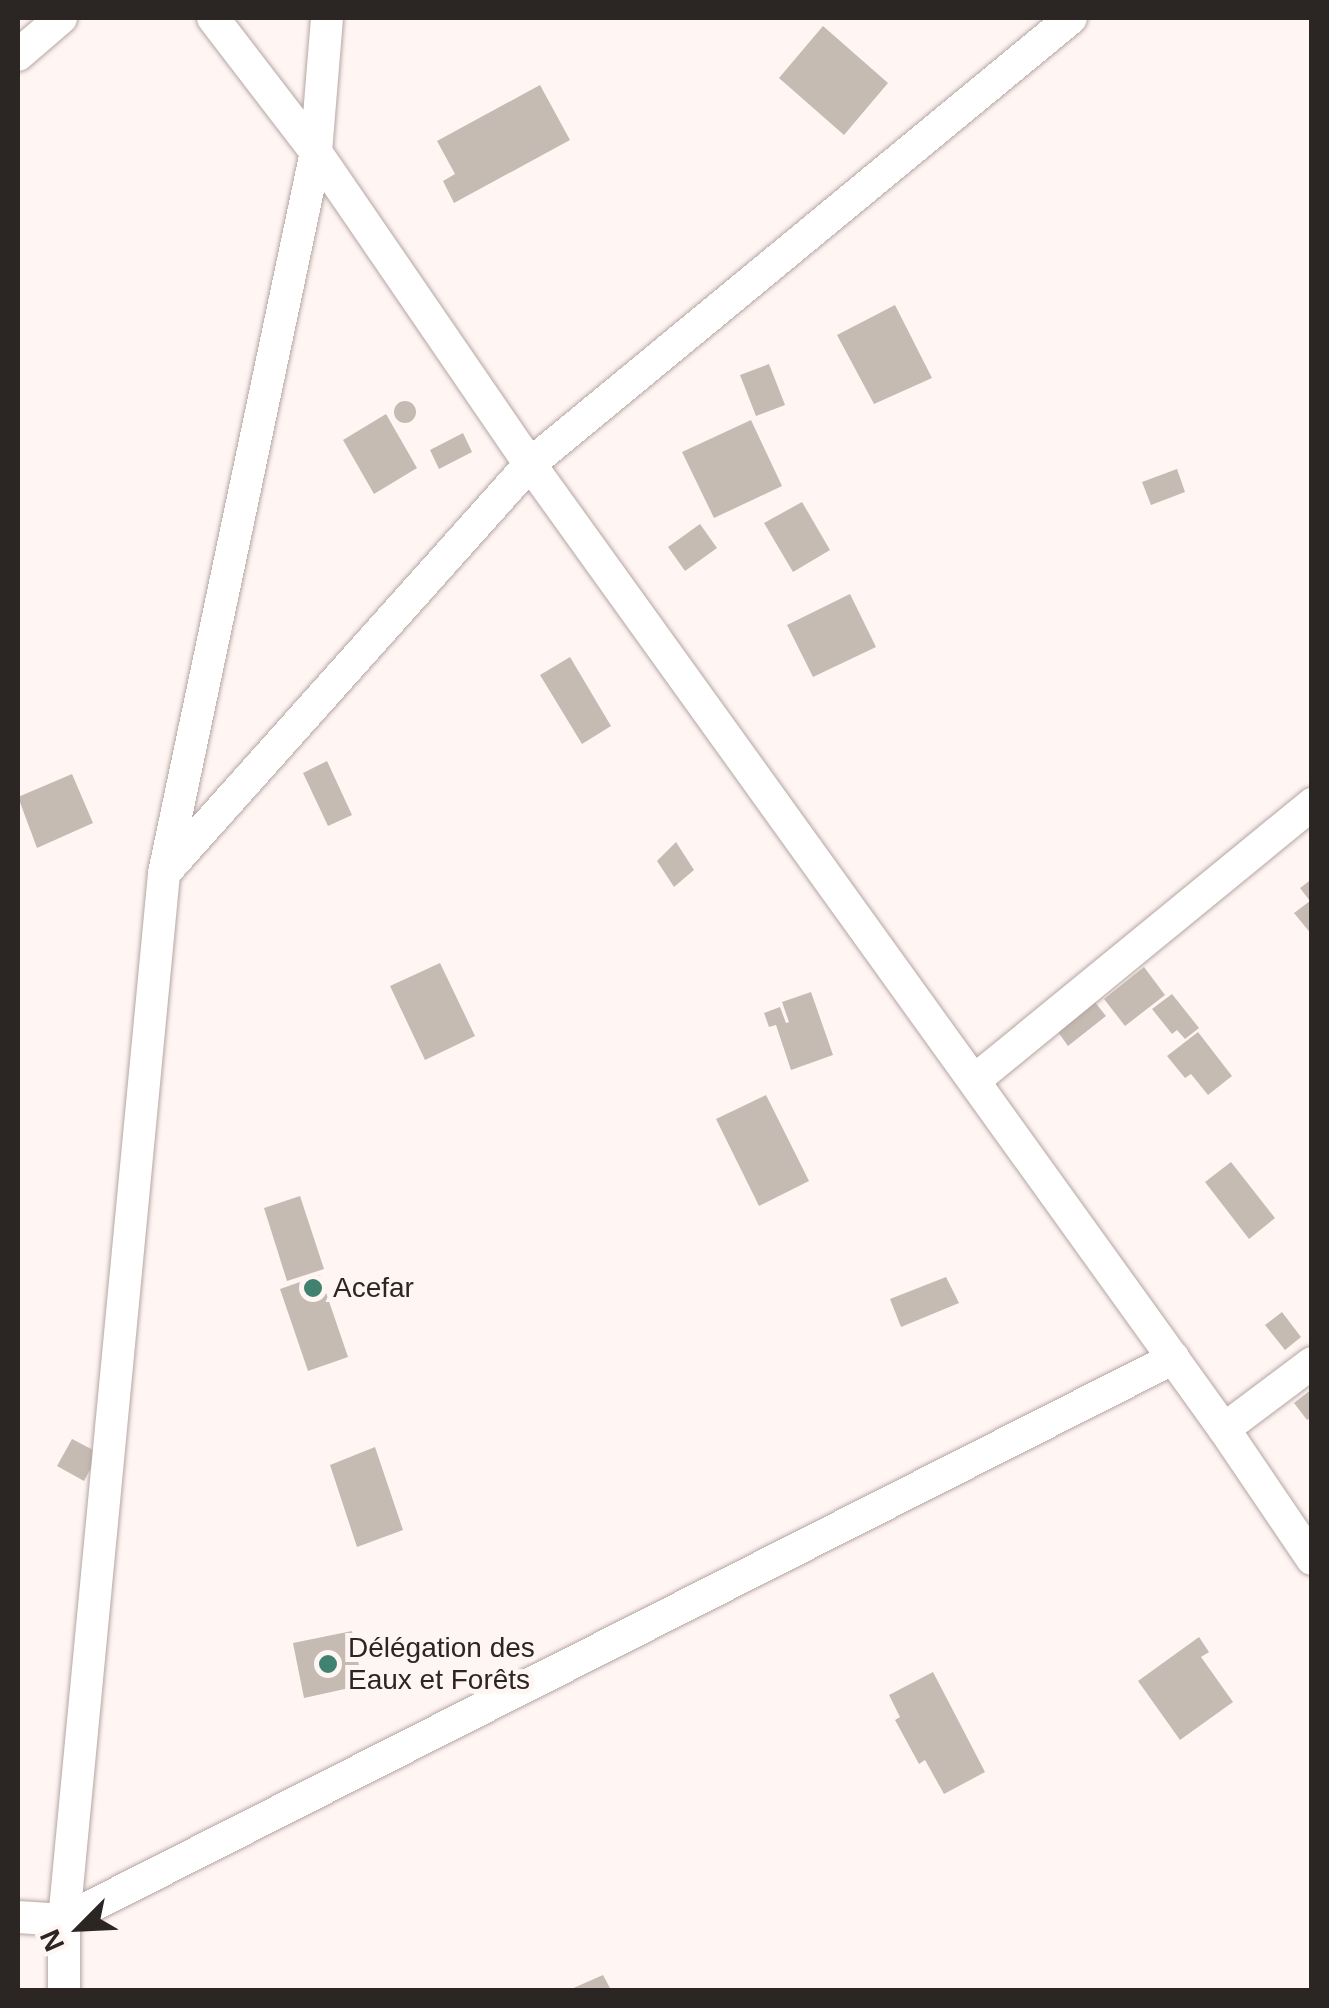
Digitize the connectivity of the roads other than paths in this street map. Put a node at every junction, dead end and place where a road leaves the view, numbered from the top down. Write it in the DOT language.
graph roads {
  1 [pos="60,18"];
  2 [pos="213,18"];
  3 [pos="328,18"];
  4 [pos="1071,18"];
  5 [pos="18,55"];
  6 [pos="316,152"];
  7 [pos="530,464"];
  8 [pos="1312,804"];
  9 [pos="164,873"];
  10 [pos="975,1080"];
  11 [pos="1174,1358"];
  12 [pos="1312,1363"];
  13 [pos="1224,1429"];
  14 [pos="1312,1559"];
  15 [pos="18,1917"];
  16 [pos="64,1920"];
  17 [pos="64,1990"];
  1 -- 5 [label="street"];
  2 -- 6 [label="street"];
  3 -- 6 [label="street"];
  4 -- 7 [label="street"];
  6 -- 7 [label="street"];
  6 -- 9 [label="street"];
  7 -- 9 [label="street"];
  7 -- 10 [label="street"];
  8 -- 10 [label="street"];
  9 -- 16 [label="street"];
  10 -- 11 [label="street"];
  11 -- 13 [label="street"];
  11 -- 16 [label="street"];
  12 -- 13 [label="street"];
  13 -- 14 [label="street"];
  15 -- 16 [label="street"];
  16 -- 17 [label="street"];
}
